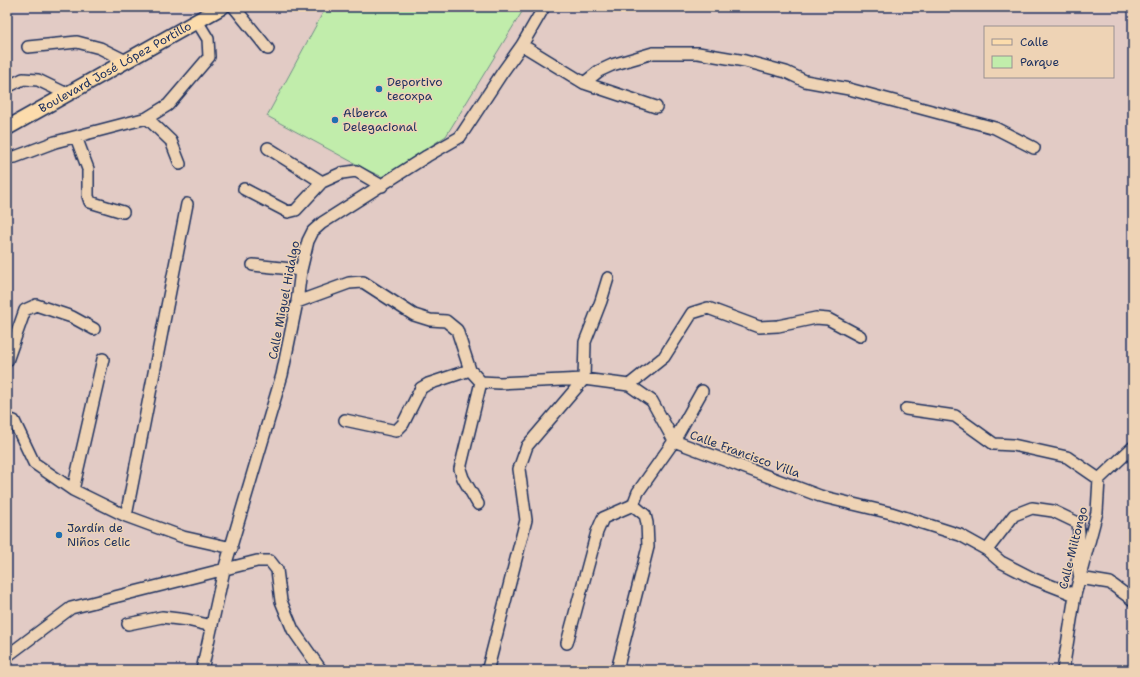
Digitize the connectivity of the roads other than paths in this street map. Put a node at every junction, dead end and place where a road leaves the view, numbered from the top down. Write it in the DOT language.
graph roads {
  1 [pos="222,7"];
  2 [pos="234,7"];
  3 [pos="544,7"];
  4 [pos="197,22"];
  5 [pos="522,45"];
  6 [pos="28,47"];
  7 [pos="268,49"];
  8 [pos="126,61"];
  9 [pos="584,83"];
  10 [pos="7,87"];
  11 [pos="67,94"];
  12 [pos="656,107"];
  13 [pos="147,118"];
  14 [pos="7,128"];
  15 [pos="76,137"];
  16 [pos="268,148"];
  17 [pos="1034,148"];
  18 [pos="7,158"];
  19 [pos="180,164"];
  20 [pos="322,182"];
  21 [pos="382,186"];
  22 [pos="244,189"];
  23 [pos="188,204"];
  24 [pos="123,212"];
  25 [pos="253,266"];
  26 [pos="301,270"];
  27 [pos="608,278"];
  28 [pos="297,302"];
  29 [pos="94,329"];
  30 [pos="860,336"];
  31 [pos="103,360"];
  32 [pos="7,361"];
  33 [pos="470,370"];
  34 [pos="584,379"];
  35 [pos="481,382"];
  36 [pos="629,385"];
  37 [pos="702,391"];
  38 [pos="906,409"];
  39 [pos="7,419"];
  40 [pos="344,420"];
  41 [pos="674,441"];
  42 [pos="1133,447"];
  43 [pos="1099,480"];
  44 [pos="73,490"];
  45 [pos="478,504"];
  46 [pos="632,506"];
  47 [pos="126,516"];
  48 [pos="232,548"];
  49 [pos="987,550"];
  50 [pos="224,570"];
  51 [pos="1080,578"];
  52 [pos="1075,595"];
  53 [pos="1133,600"];
  54 [pos="128,624"];
  55 [pos="212,626"];
  56 [pos="567,643"];
  57 [pos="7,656"];
  58 [pos="488,668"];
  59 [pos="202,670"];
  60 [pos="322,670"];
  61 [pos="617,670"];
  62 [pos="1063,670"];
  1 -- 4 [label="main road, Boulevard José López Portillo"];
  2 -- 7 [label="street"];
  3 -- 5 [label="street, Calle Miguel Hidalgo"];
  4 -- 8 [label="main road, Boulevard José López Portillo"];
  4 -- 13 [label="street"];
  5 -- 9 [label="street"];
  5 -- 21 [label="street, Calle Miguel Hidalgo"];
  6 -- 8 [label="street"];
  8 -- 11 [label="main road, Boulevard José López Portillo"];
  9 -- 12 [label="street"];
  9 -- 17 [label="street"];
  10 -- 11 [label="street"];
  11 -- 14 [label="main road, Boulevard José López Portillo"];
  13 -- 15 [label="street"];
  13 -- 19 [label="street"];
  15 -- 18 [label="street"];
  15 -- 24 [label="street"];
  16 -- 20 [label="street"];
  20 -- 21 [label="street"];
  20 -- 22 [label="street"];
  21 -- 26 [label="street, Calle Miguel Hidalgo"];
  23 -- 47 [label="street"];
  25 -- 26 [label="street"];
  26 -- 28 [label="street, Calle Miguel Hidalgo"];
  27 -- 34 [label="street"];
  28 -- 33 [label="street"];
  28 -- 48 [label="street, Calle Miguel Hidalgo"];
  29 -- 32 [label="street"];
  30 -- 36 [label="street"];
  31 -- 44 [label="street"];
  33 -- 35 [label="street"];
  33 -- 40 [label="street"];
  34 -- 35 [label="street, Calle Francisco Villa"];
  34 -- 36 [label="street, Calle Francisco Villa"];
  34 -- 58 [label="street"];
  35 -- 45 [label="street"];
  36 -- 41 [label="street, Calle Francisco Villa"];
  37 -- 41 [label="street"];
  38 -- 43 [label="street"];
  39 -- 44 [label="street"];
  41 -- 46 [label="street"];
  41 -- 49 [label="street, Calle Francisco Villa"];
  42 -- 43 [label="street"];
  43 -- 51 [label="street, Calle Miltongo"];
  44 -- 47 [label="street"];
  46 -- 56 [label="street"];
  46 -- 61 [label="street"];
  47 -- 48 [label="street"];
  48 -- 50 [label="street, Calle Miguel Hidalgo"];
  49 -- 51 [label="street"];
  49 -- 52 [label="street, Calle Francisco Villa"];
  50 -- 55 [label="street, Calle Miguel Hidalgo"];
  50 -- 57 [label="street"];
  50 -- 60 [label="street"];
  51 -- 52 [label="street, Calle Miltongo"];
  51 -- 53 [label="street"];
  52 -- 62 [label="street, Calle Miltongo"];
  54 -- 55 [label="street"];
  55 -- 59 [label="street, Calle Miguel Hidalgo"];
}
